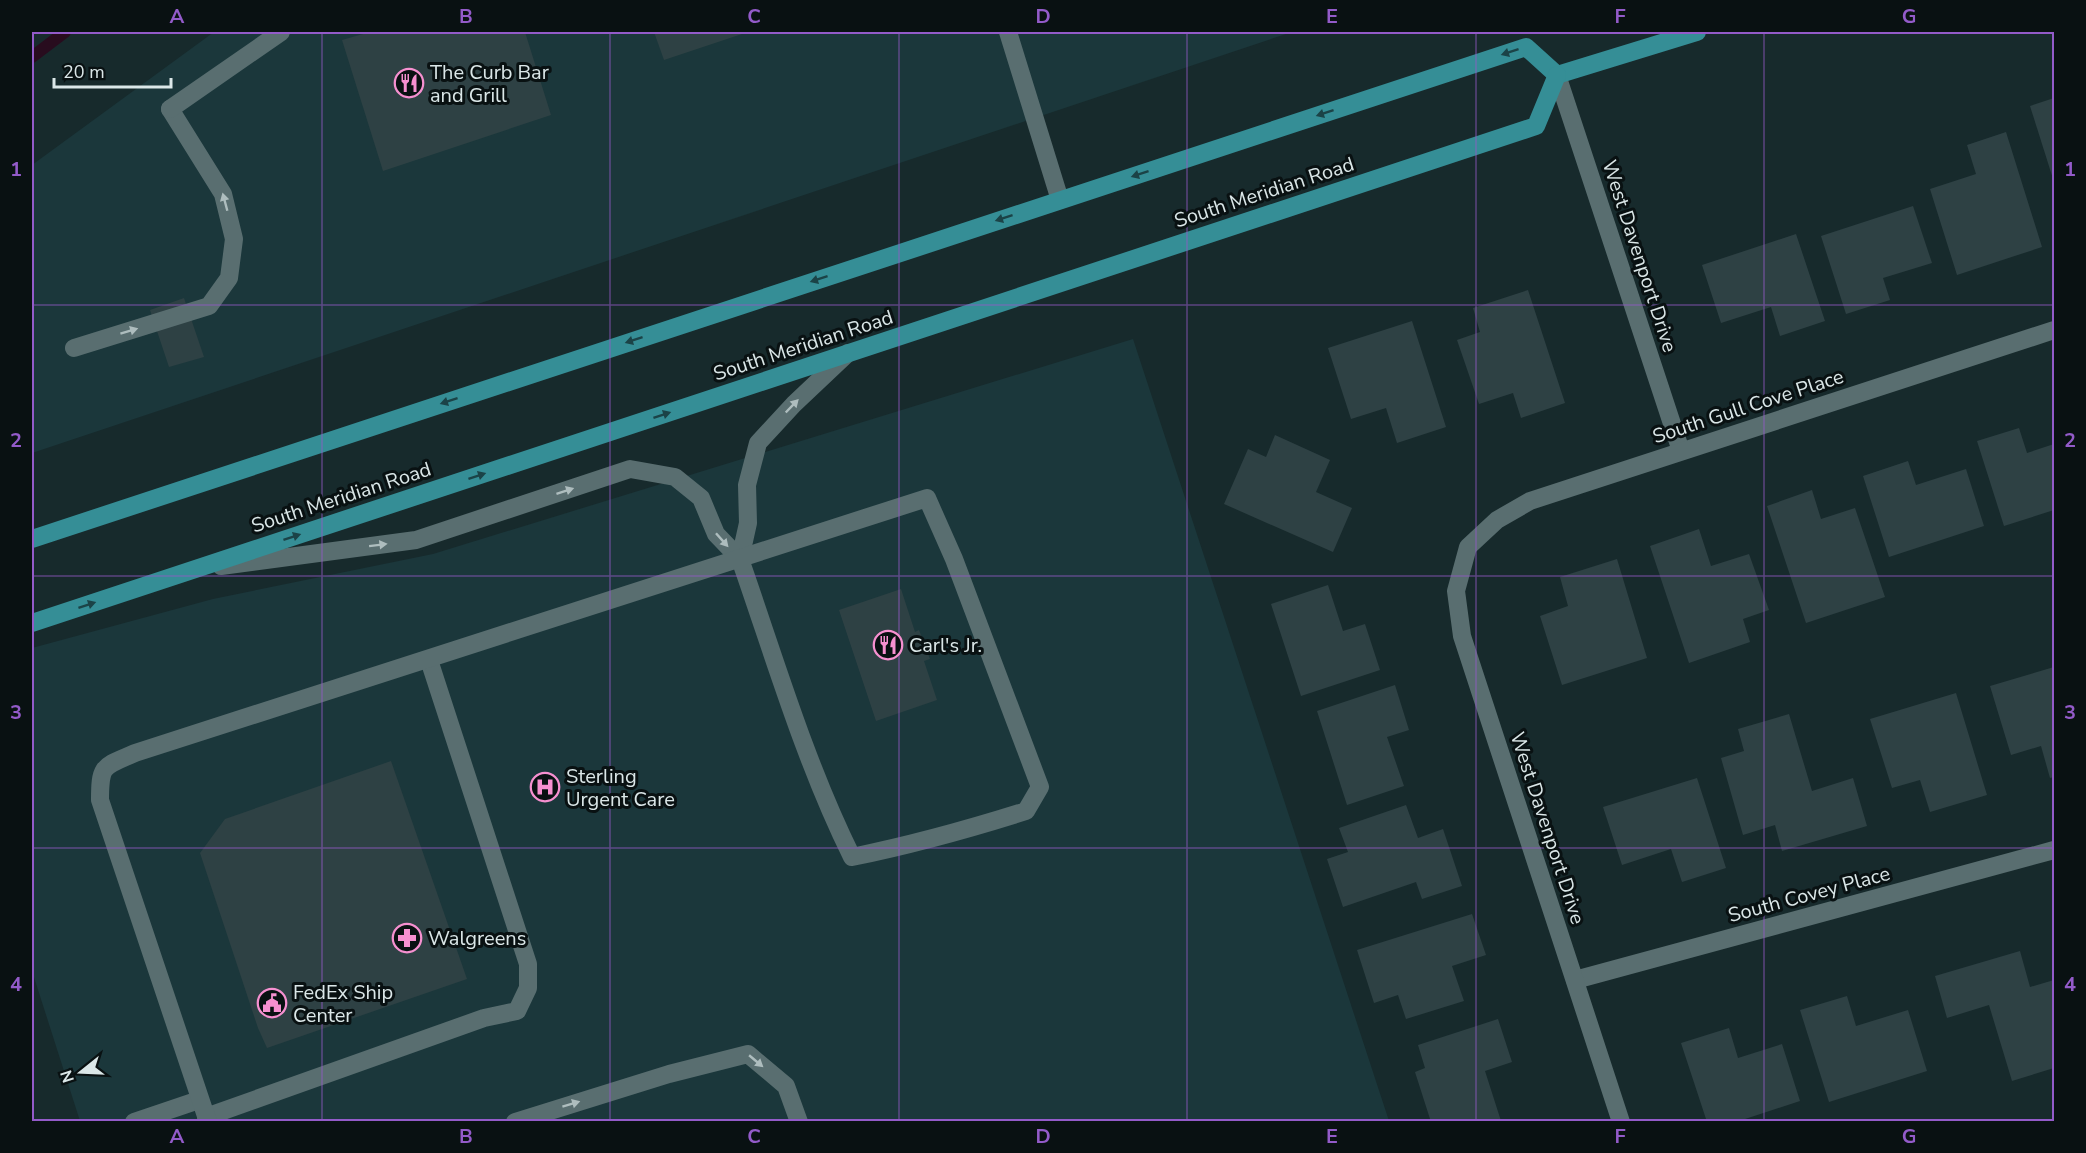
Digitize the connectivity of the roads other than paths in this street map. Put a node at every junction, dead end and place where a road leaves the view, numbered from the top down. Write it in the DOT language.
graph roads {
  1 [pos="281,32"];
  2 [pos="1008,32"];
  3 [pos="1697,32"];
  4 [pos="1557,75"];
  5 [pos="1060,200"];
  6 [pos="2055,330"];
  7 [pos="74,348"];
  8 [pos="848,353"];
  9 [pos="1681,452"];
  10 [pos="32,539"];
  11 [pos="1468,547"];
  12 [pos="740,559"];
  13 [pos="195,569"];
  14 [pos="32,623"];
  15 [pos="429,660"];
  16 [pos="2055,850"];
  17 [pos="1575,981"];
  18 [pos="199,1100"];
  19 [pos="207,1119"];
  20 [pos="134,1122"];
  21 [pos="515,1122"];
  22 [pos="799,1122"];
  23 [pos="1621,1122"];
  7 -- 1 [label="street, one-way"];
  2 -- 5 [label="street"];
  3 -- 4 [label="main road"];
  4 -- 5 [label="main road, one-way"];
  4 -- 8 [label="main road, South Meridian Road"];
  4 -- 9 [label="street, West Davenport Drive"];
  5 -- 10 [label="main road, one-way"];
  6 -- 9 [label="street, South Gull Cove Place"];
  12 -- 8 [label="street, one-way"];
  13 -- 8 [label="main road, South Meridian Road, one-way"];
  9 -- 11 [label="street, South Gull Cove Place"];
  11 -- 17 [label="street, West Davenport Drive"];
  12 -- 12 [label="street"];
  13 -- 12 [label="street, one-way"];
  12 -- 15 [label="street"];
  14 -- 13 [label="main road, South Meridian Road, one-way"];
  15 -- 18 [label="street"];
  15 -- 19 [label="street"];
  16 -- 17 [label="street, South Covey Place"];
  17 -- 23 [label="street, West Davenport Drive"];
  18 -- 19 [label="street"];
  18 -- 20 [label="street"];
  21 -- 22 [label="street, one-way"];
}
